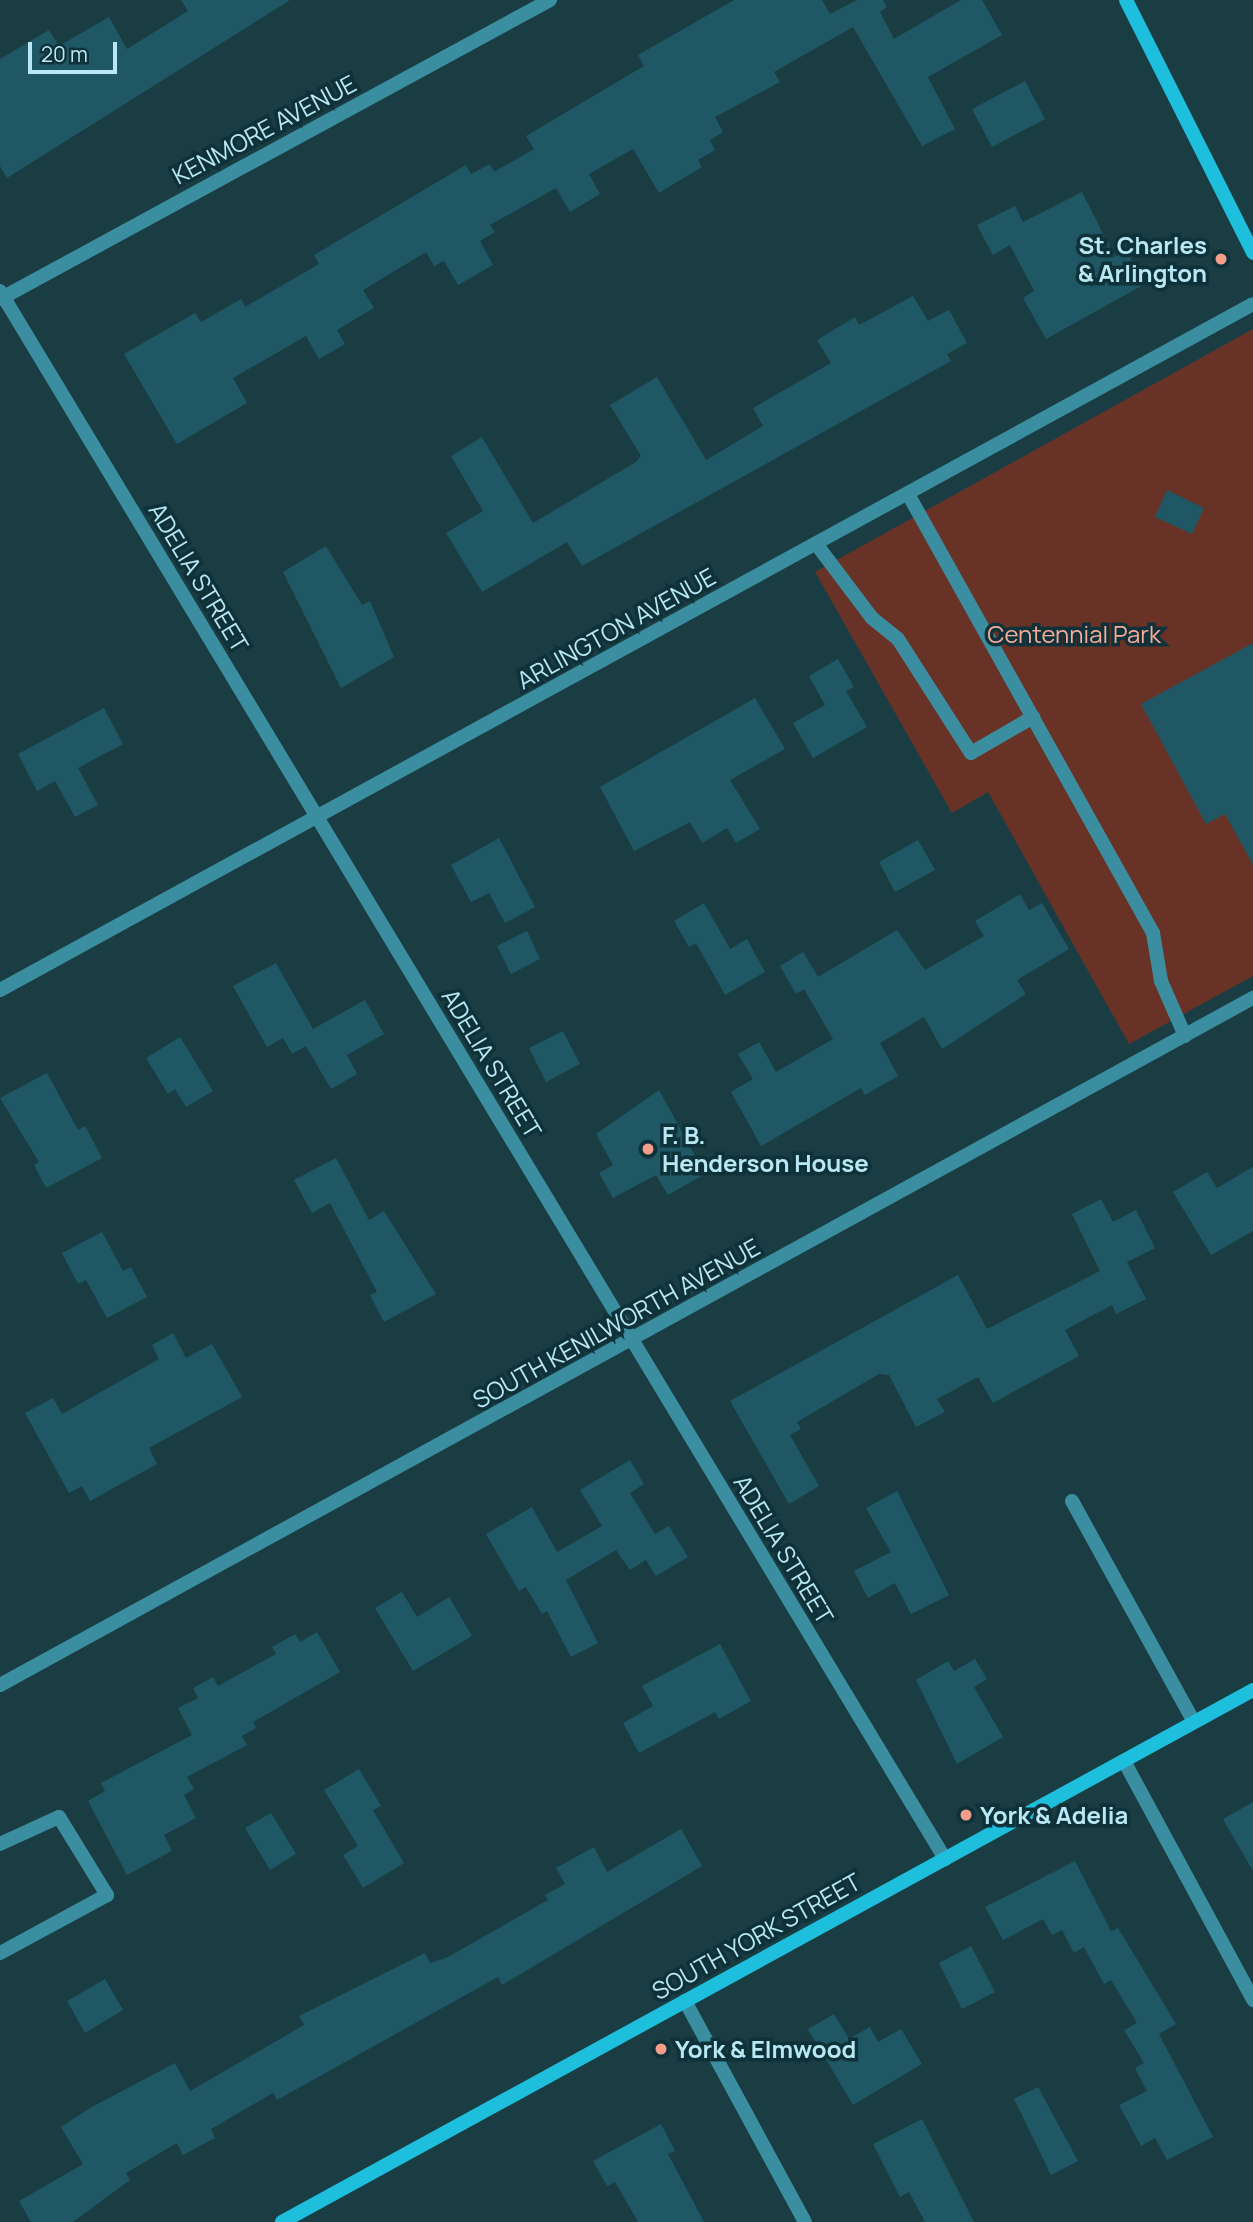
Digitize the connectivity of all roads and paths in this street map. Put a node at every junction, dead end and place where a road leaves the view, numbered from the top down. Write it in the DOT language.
graph roads {
  1 [pos="550,0"];
  2 [pos="1126,0"];
  3 [pos="1253,253"];
  4 [pos="1,295"];
  5 [pos="1253,304"];
  6 [pos="908,494"];
  7 [pos="817,545"];
  8 [pos="1033,717"];
  9 [pos="317,817"];
  10 [pos="0,990"];
  11 [pos="1253,998"];
  12 [pos="1185,1036"];
  13 [pos="632,1340"];
  14 [pos="1072,1501"];
  15 [pos="0,1685"];
  16 [pos="1253,1690"];
  17 [pos="1194,1722"];
  18 [pos="1124,1761"];
  19 [pos="0,1844"];
  20 [pos="944,1859"];
  21 [pos="0,1953"];
  22 [pos="1253,2000"];
  23 [pos="685,2001"];
  24 [pos="282,2222"];
  25 [pos="805,2222"];
  1 -- 4 [label="street, KENMORE AVENUE"];
  2 -- 3 [label="main road"];
  4 -- 9 [label="street, ADELIA STREET"];
  5 -- 6 [label="street, ARLINGTON AVENUE"];
  6 -- 7 [label="street, ARLINGTON AVENUE"];
  6 -- 8 [label="street"];
  7 -- 8 [label="street"];
  7 -- 9 [label="street, ARLINGTON AVENUE"];
  8 -- 12 [label="street"];
  9 -- 10 [label="street, ARLINGTON AVENUE"];
  9 -- 13 [label="street, ADELIA STREET"];
  11 -- 12 [label="street, SOUTH KENILWORTH AVENUE"];
  12 -- 13 [label="street, SOUTH KENILWORTH AVENUE"];
  13 -- 15 [label="street, SOUTH KENILWORTH AVENUE"];
  13 -- 20 [label="street, ADELIA STREET"];
  14 -- 17 [label="street"];
  16 -- 17 [label="main road, SOUTH YORK STREET"];
  17 -- 18 [label="main road, SOUTH YORK STREET"];
  18 -- 20 [label="main road, SOUTH YORK STREET"];
  18 -- 22 [label="street"];
  19 -- 21 [label="street"];
  20 -- 23 [label="main road, SOUTH YORK STREET"];
  23 -- 24 [label="main road, SOUTH YORK STREET"];
  23 -- 25 [label="street"];
}
